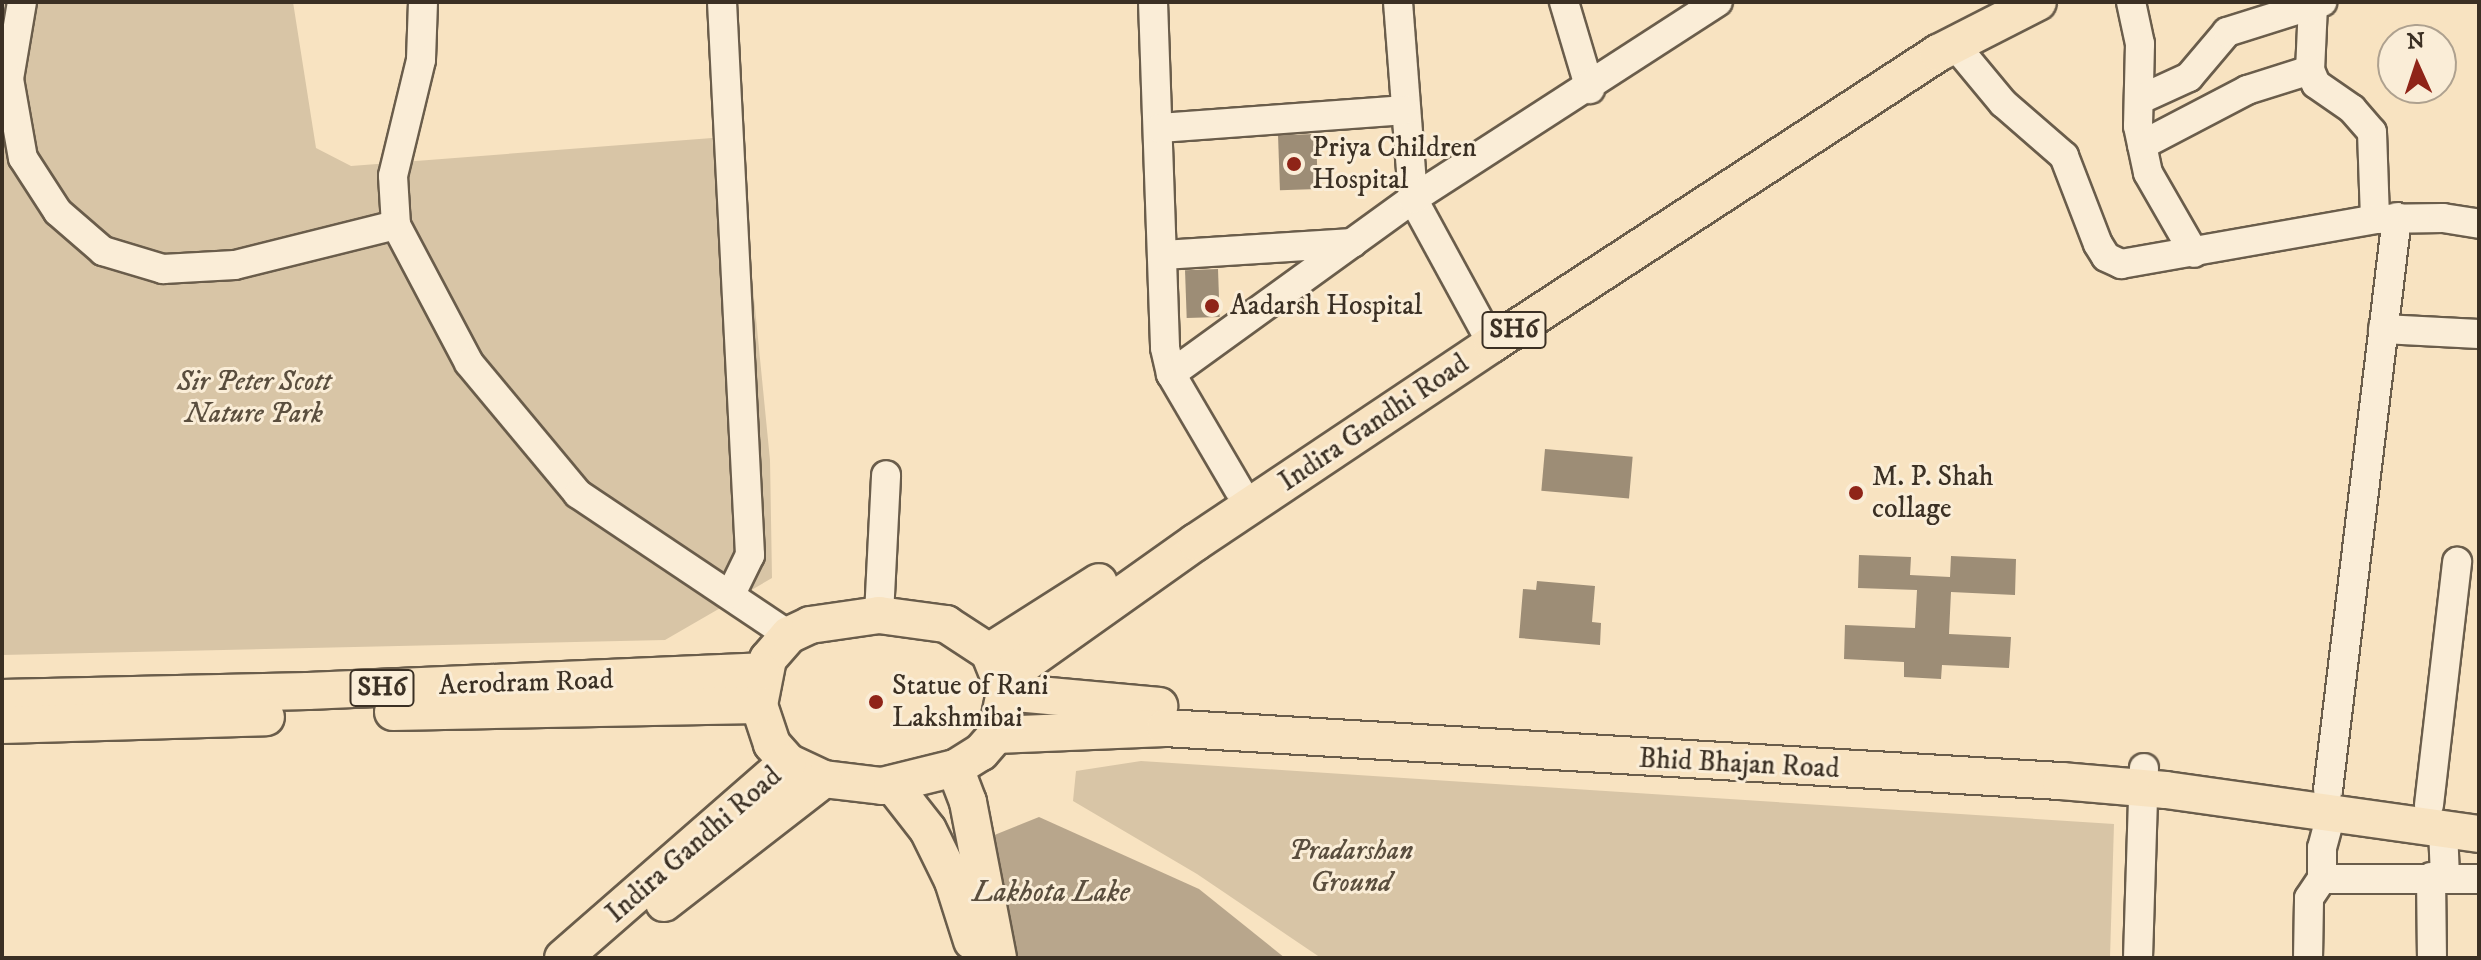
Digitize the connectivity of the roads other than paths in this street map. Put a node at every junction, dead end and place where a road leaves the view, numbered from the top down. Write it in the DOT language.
graph roads {
  1 [pos="22,2"];
  2 [pos="423,2"];
  3 [pos="722,2"];
  4 [pos="1153,2"];
  5 [pos="1398,2"];
  6 [pos="1564,2"];
  7 [pos="1718,2"];
  8 [pos="1986,2"];
  9 [pos="2038,2"];
  10 [pos="2131,2"];
  11 [pos="2318,3"];
  12 [pos="1954,44"];
  13 [pos="2310,70"];
  14 [pos="1590,89"];
  15 [pos="2141,99"];
  16 [pos="1405,110"];
  17 [pos="1160,128"];
  18 [pos="2142,145"];
  19 [pos="1413,199"];
  20 [pos="2386,218"];
  21 [pos="2479,224"];
  22 [pos="396,225"];
  23 [pos="1354,243"];
  24 [pos="2194,253"];
  25 [pos="1163,255"];
  26 [pos="2383,329"];
  27 [pos="2479,334"];
  28 [pos="1487,335"];
  29 [pos="1171,374"];
  30 [pos="886,475"];
  31 [pos="1239,490"];
  32 [pos="2457,562"];
  33 [pos="731,594"];
  34 [pos="879,615"];
  35 [pos="789,635"];
  36 [pos="999,674"];
  37 [pos="761,688"];
  38 [pos="2,698"];
  39 [pos="2,725"];
  40 [pos="996,735"];
  41 [pos="788,762"];
  42 [pos="955,768"];
  43 [pos="2143,778"];
  44 [pos="824,779"];
  45 [pos="892,784"];
  46 [pos="2330,803"];
  47 [pos="2479,813"];
  48 [pos="2436,817"];
  49 [pos="2479,834"];
  50 [pos="2438,878"];
  51 [pos="2322,879"];
  52 [pos="2479,879"];
  53 [pos="563,958"];
  54 [pos="598,958"];
  55 [pos="977,958"];
  56 [pos="998,958"];
  57 [pos="2138,958"];
  58 [pos="2308,958"];
  59 [pos="2432,958"];
  1 -- 22 [label="street"];
  2 -- 22 [label="street"];
  3 -- 33 [label="street"];
  4 -- 17 [label="street"];
  5 -- 16 [label="street"];
  6 -- 14 [label="street"];
  7 -- 14 [label="street"];
  8 -- 28 [label="main road, Indira Gandhi Road / SH6"];
  9 -- 12 [label="main road, Indira Gandhi Road / SH6"];
  10 -- 15 [label="street"];
  11 -- 13 [label="street"];
  11 -- 15 [label="street"];
  12 -- 24 [label="street"];
  12 -- 28 [label="main road, Indira Gandhi Road / SH6"];
  13 -- 18 [label="street"];
  13 -- 20 [label="street"];
  14 -- 19 [label="street"];
  15 -- 18 [label="street"];
  16 -- 17 [label="street"];
  16 -- 19 [label="street"];
  17 -- 25 [label="street"];
  18 -- 24 [label="street"];
  19 -- 23 [label="street"];
  19 -- 28 [label="street"];
  20 -- 21 [label="street"];
  20 -- 24 [label="street"];
  20 -- 26 [label="street"];
  22 -- 33 [label="street"];
  23 -- 25 [label="street"];
  23 -- 29 [label="street"];
  25 -- 29 [label="street"];
  26 -- 27 [label="street"];
  26 -- 46 [label="street"];
  28 -- 31 [label="main road, Indira Gandhi Road / SH6"];
  28 -- 36 [label="main road, Indira Gandhi Road / SH6"];
  29 -- 31 [label="street"];
  30 -- 34 [label="street"];
  31 -- 36 [label="main road, Indira Gandhi Road / SH6"];
  32 -- 48 [label="street"];
  33 -- 35 [label="street"];
  34 -- 35 [label="main road"];
  34 -- 36 [label="main road"];
  35 -- 37 [label="main road"];
  36 -- 40 [label="main road"];
  36 -- 43 [label="main road, Bhid Bhajan Road"];
  37 -- 38 [label="main road, Aerodram Road / SH6"];
  37 -- 39 [label="main road, Aerodram Road / SH6"];
  37 -- 41 [label="main road"];
  40 -- 42 [label="main road"];
  40 -- 43 [label="main road, Bhid Bhajan Road"];
  41 -- 44 [label="main road"];
  41 -- 53 [label="main road, Indira Gandhi Road"];
  42 -- 45 [label="main road"];
  42 -- 56 [label="main road"];
  43 -- 46 [label="main road, Bhid Bhajan Road"];
  43 -- 57 [label="street"];
  44 -- 45 [label="main road"];
  44 -- 54 [label="main road, Indira Gandhi Road"];
  45 -- 55 [label="main road"];
  46 -- 48 [label="main road, Bhid Bhajan Road"];
  46 -- 51 [label="street"];
  47 -- 48 [label="main road, Bhid Bhajan Road"];
  48 -- 49 [label="main road, Bhid Bhajan Road"];
  48 -- 50 [label="street"];
  50 -- 51 [label="street"];
  50 -- 52 [label="street"];
  50 -- 59 [label="street"];
  51 -- 58 [label="street"];
}
